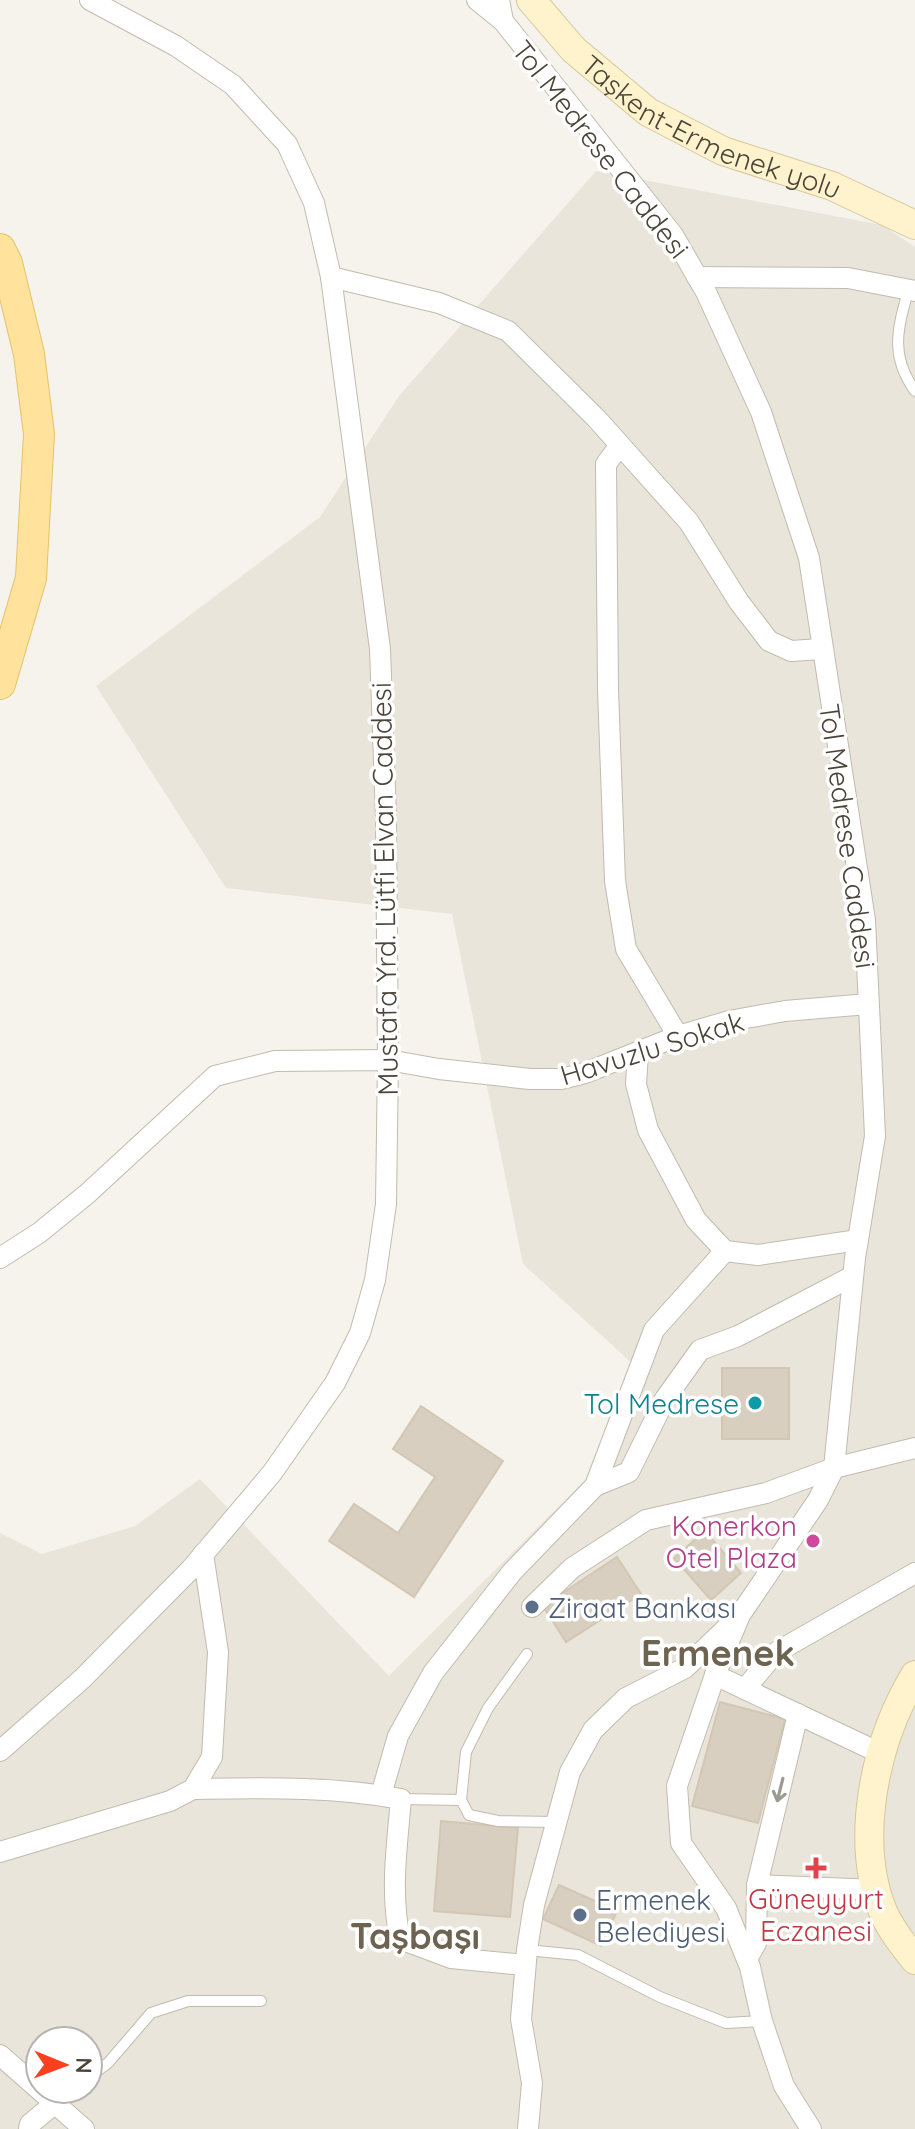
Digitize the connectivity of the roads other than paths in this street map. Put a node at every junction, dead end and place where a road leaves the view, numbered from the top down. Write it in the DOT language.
graph roads {
  1 [pos="90,0"];
  2 [pos="477,0"];
  3 [pos="499,0"];
  4 [pos="531,0"];
  5 [pos="503,21"];
  6 [pos="915,225"];
  7 [pos="0,249"];
  8 [pos="331,277"];
  9 [pos="697,277"];
  10 [pos="912,289"];
  11 [pos="915,391"];
  12 [pos="620,445"];
  13 [pos="821,649"];
  14 [pos="0,684"];
  15 [pos="868,1004"];
  16 [pos="678,1036"];
  17 [pos="638,1053"];
  18 [pos="388,1060"];
  19 [pos="858,1240"];
  20 [pos="725,1251"];
  21 [pos="0,1258"];
  22 [pos="853,1276"];
  23 [pos="915,1448"];
  24 [pos="834,1468"];
  25 [pos="595,1486"];
  26 [pos="203,1554"];
  27 [pos="915,1573"];
  28 [pos="532,1607"];
  29 [pos="740,1615"];
  30 [pos="527,1654"];
  31 [pos="715,1675"];
  32 [pos="915,1675"];
  33 [pos="745,1689"];
  34 [pos="798,1714"];
  35 [pos="0,1751"];
  36 [pos="882,1754"];
  37 [pos="193,1789"];
  38 [pos="391,1797"];
  39 [pos="461,1800"];
  40 [pos="556,1822"];
  41 [pos="0,1851"];
  42 [pos="757,1885"];
  43 [pos="877,1890"];
  44 [pos="526,1958"];
  45 [pos="747,1959"];
  46 [pos="915,1960"];
  47 [pos="261,2001"];
  48 [pos="762,2021"];
  49 [pos="0,2055"];
  50 [pos="104,2066"];
  51 [pos="24,2078"];
  52 [pos="53,2105"];
  53 [pos="29,2129"];
  54 [pos="84,2129"];
  55 [pos="528,2129"];
  56 [pos="811,2129"];
  1 -- 8 [label="street, Mustafa Yrd. Lütfi Elvan Caddesi"];
  2 -- 5 [label="street"];
  3 -- 5 [label="street, Tol Medrese Caddesi"];
  4 -- 6 [label="main road, Taşkent-Ermenek yolu"];
  5 -- 9 [label="street, Tol Medrese Caddesi"];
  7 -- 14 [label="main road"];
  8 -- 12 [label="street"];
  8 -- 18 [label="street, Mustafa Yrd. Lütfi Elvan Caddesi"];
  9 -- 10 [label="street"];
  9 -- 13 [label="street, Tol Medrese Caddesi"];
  10 -- 11 [label="lane"];
  12 -- 13 [label="street"];
  12 -- 16 [label="street"];
  13 -- 15 [label="street, Tol Medrese Caddesi"];
  15 -- 16 [label="street, Havuzlu Sokak"];
  15 -- 19 [label="street, Tol Medrese Caddesi"];
  16 -- 17 [label="street, Havuzlu Sokak"];
  17 -- 18 [label="street, Havuzlu Sokak"];
  17 -- 20 [label="street"];
  18 -- 21 [label="street, Havuzlu Sokak"];
  18 -- 26 [label="street, Mustafa Yrd. Lütfi Elvan Caddesi"];
  19 -- 20 [label="street"];
  19 -- 22 [label="street, Tol Medrese Caddesi"];
  20 -- 25 [label="street"];
  22 -- 24 [label="street, Tol Medrese Caddesi"];
  22 -- 25 [label="street"];
  23 -- 24 [label="street"];
  24 -- 28 [label="street"];
  24 -- 29 [label="street"];
  25 -- 38 [label="street"];
  26 -- 35 [label="street, Mustafa Yrd. Lütfi Elvan Caddesi"];
  26 -- 37 [label="street"];
  27 -- 33 [label="street"];
  29 -- 31 [label="street"];
  29 -- 40 [label="street"];
  30 -- 39 [label="lane"];
  31 -- 33 [label="street"];
  31 -- 45 [label="street"];
  32 -- 36 [label="main road"];
  33 -- 34 [label="street"];
  34 -- 36 [label="street"];
  34 -- 42 [label="street, one-way"];
  36 -- 43 [label="main road"];
  37 -- 38 [label="street"];
  37 -- 41 [label="street"];
  38 -- 39 [label="lane"];
  38 -- 44 [label="street"];
  39 -- 40 [label="lane"];
  40 -- 44 [label="street"];
  42 -- 43 [label="street"];
  42 -- 45 [label="street"];
  43 -- 46 [label="main road"];
  44 -- 48 [label="lane"];
  44 -- 55 [label="street"];
  45 -- 48 [label="street"];
  47 -- 50 [label="lane"];
  48 -- 56 [label="street"];
  49 -- 51 [label="street"];
  52 -- 53 [label="street"];
  52 -- 54 [label="street"];
}
